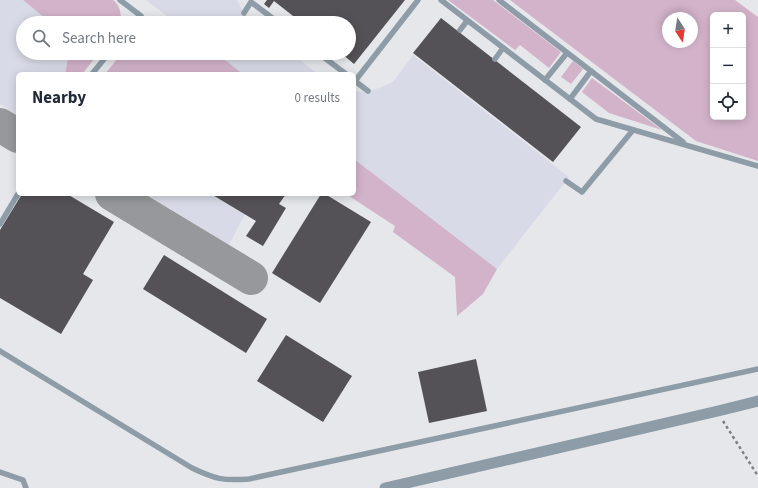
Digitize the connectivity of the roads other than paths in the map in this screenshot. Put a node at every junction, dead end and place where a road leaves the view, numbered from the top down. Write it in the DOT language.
graph roads {
  1 [pos="120,0"];
  2 [pos="418,0"];
  3 [pos="440,0"];
  4 [pos="499,0"];
  5 [pos="244,13"];
  6 [pos="140,16"];
  7 [pos="270,16"];
  8 [pos="467,21"];
  9 [pos="460,30"];
  10 [pos="504,48"];
  11 [pos="568,53"];
  12 [pos="495,59"];
  13 [pos="103,60"];
  14 [pos="327,60"];
  15 [pos="591,71"];
  16 [pos="94,72"];
  17 [pos="343,72"];
  18 [pos="356,79"];
  19 [pos="545,80"];
  20 [pos="356,81"];
  21 [pos="368,91"];
  22 [pos="570,99"];
  23 [pos="633,130"];
  24 [pos="686,145"];
  25 [pos="758,166"];
  26 [pos="566,181"];
  27 [pos="17,196"];
  28 [pos="0,224"];
  29 [pos="0,351"];
  30 [pos="758,369"];
  31 [pos="758,401"];
  32 [pos="0,472"];
  33 [pos="26,488"];
  34 [pos="385,488"];
  1 -- 6 [label="lane"];
  2 -- 18 [label="lane"];
  3 -- 8 [label="lane"];
  4 -- 11 [label="lane"];
  5 -- 7 [label="lane"];
  8 -- 9 [label="lane"];
  8 -- 10 [label="lane"];
  10 -- 12 [label="lane"];
  10 -- 19 [label="lane"];
  11 -- 15 [label="lane"];
  11 -- 19 [label="lane"];
  13 -- 16 [label="lane"];
  14 -- 17 [label="lane"];
  15 -- 22 [label="lane"];
  15 -- 24 [label="lane"];
  19 -- 22 [label="lane"];
  20 -- 21 [label="lane"];
  22 -- 23 [label="lane"];
  23 -- 24 [label="lane"];
  23 -- 26 [label="lane"];
  24 -- 25 [label="lane"];
  27 -- 28 [label="lane"];
  29 -- 30 [label="lane"];
  31 -- 34 [label="street"];
  32 -- 33 [label="lane"];
}
